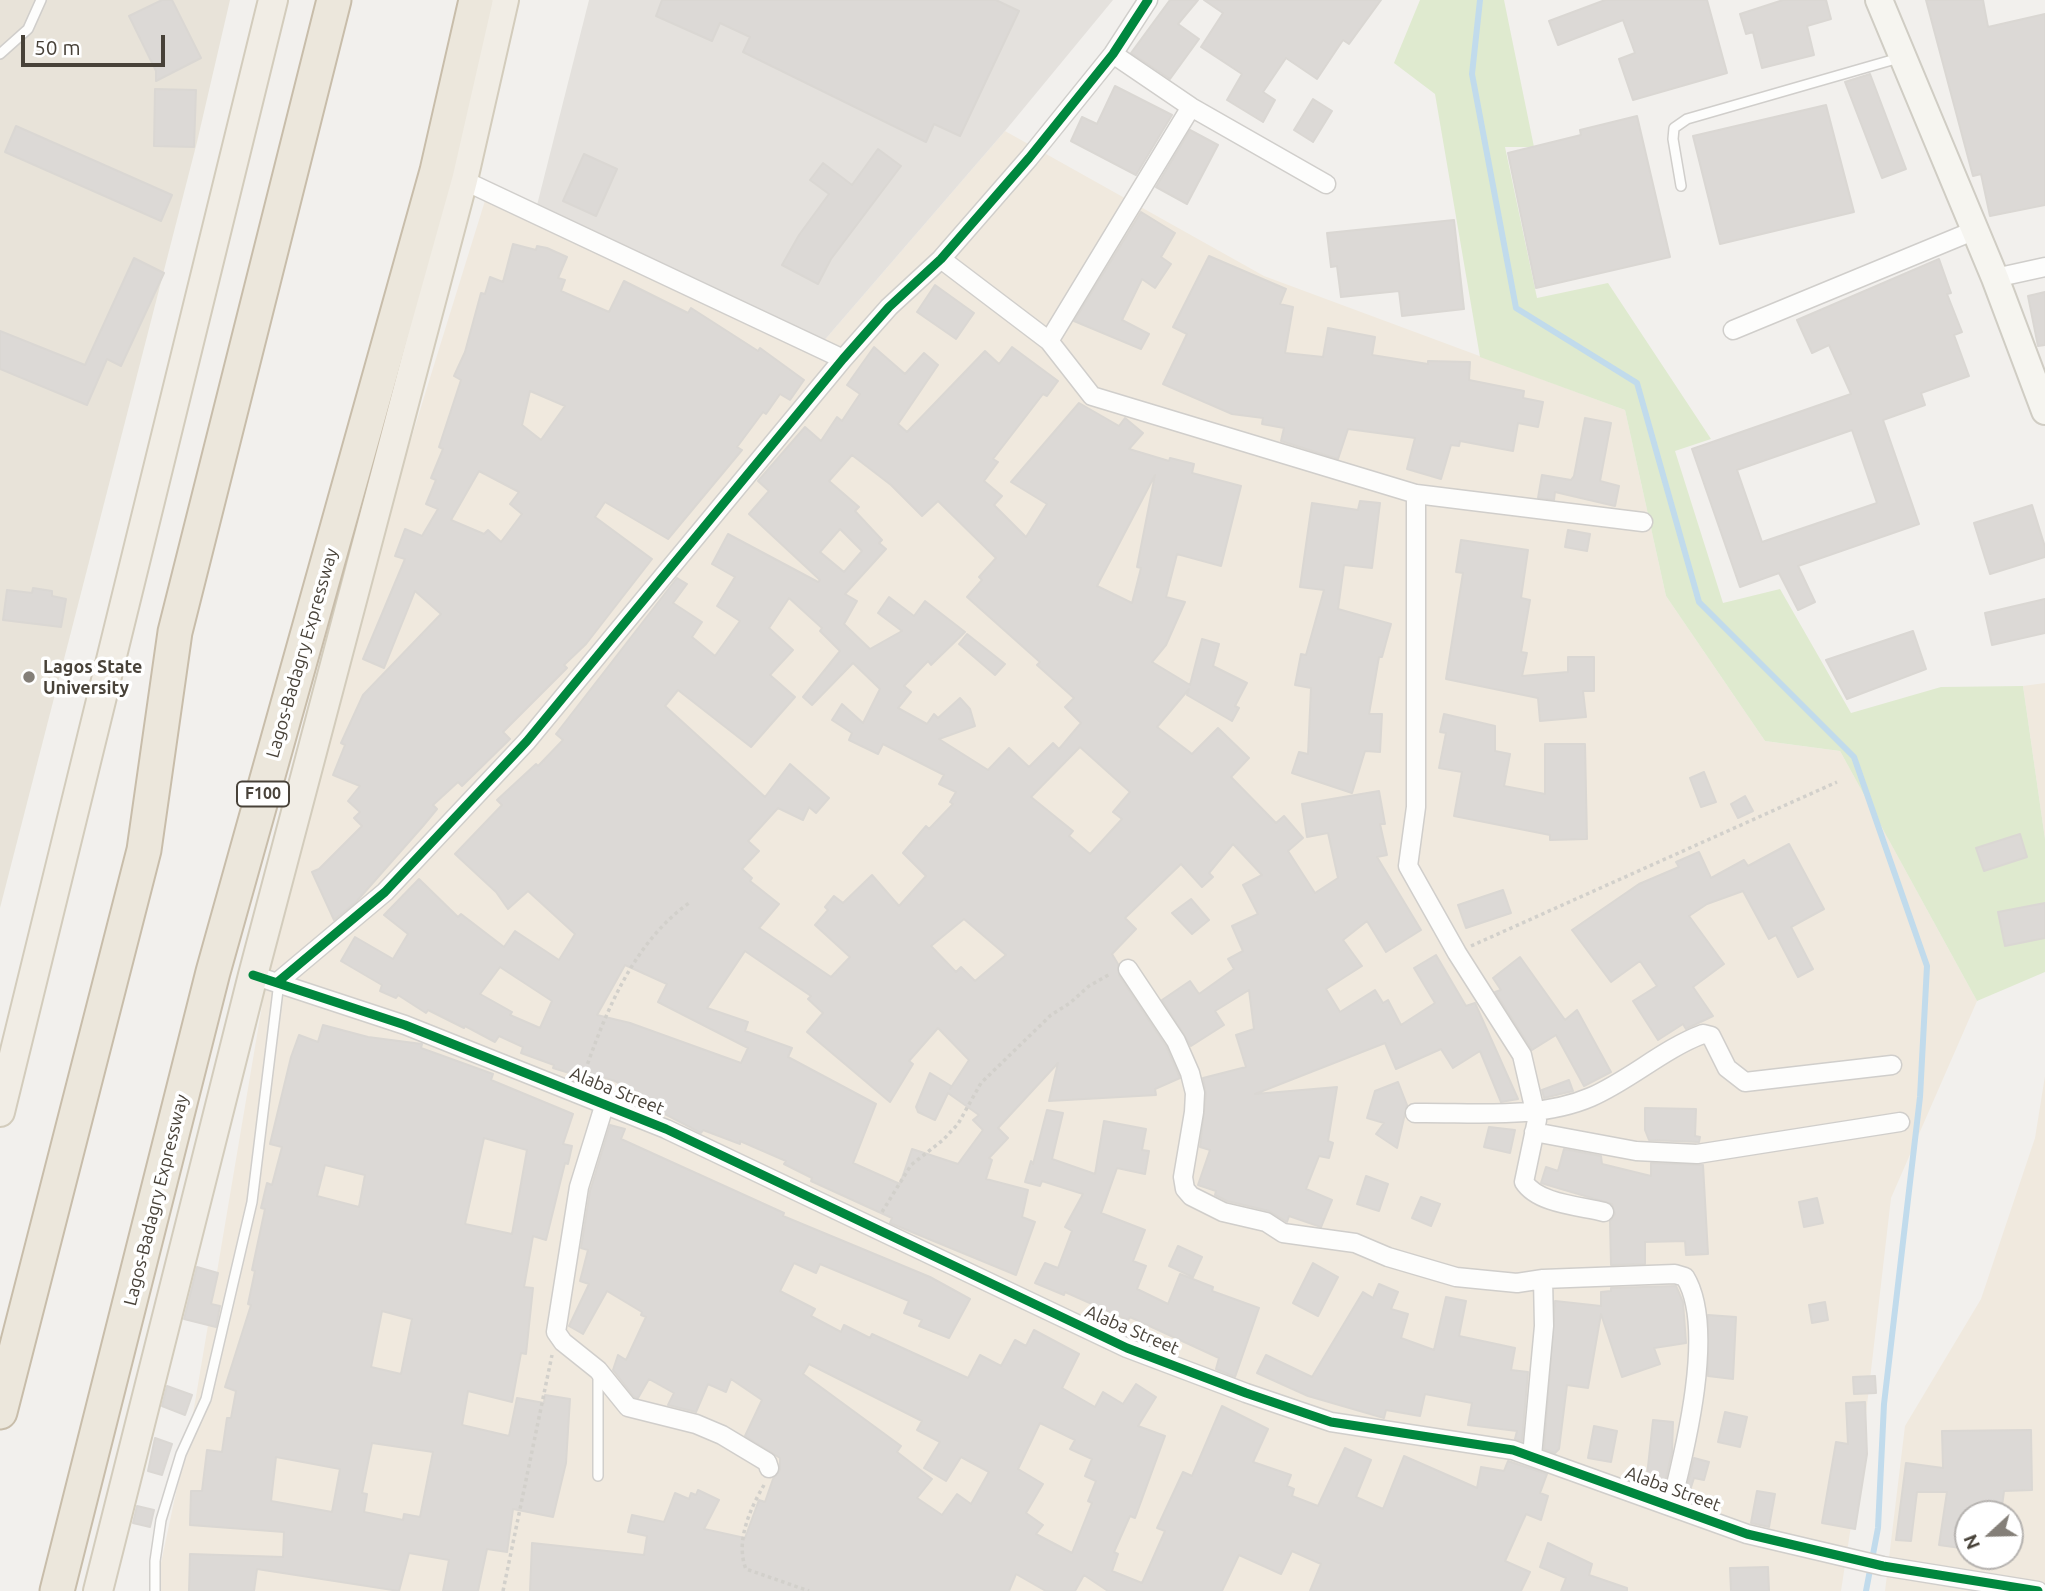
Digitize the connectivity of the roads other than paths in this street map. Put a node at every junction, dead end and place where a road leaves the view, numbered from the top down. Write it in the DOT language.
graph roads {
  1 [pos="41,0"];
  2 [pos="273,0"];
  3 [pos="334,0"];
  4 [pos="476,0"];
  5 [pos="504,0"];
  6 [pos="1148,0"];
  7 [pos="1879,0"];
  8 [pos="0,54"];
  9 [pos="1113,54"];
  10 [pos="1905,57"];
  11 [pos="1191,107"];
  12 [pos="463,180"];
  13 [pos="1325,184"];
  14 [pos="1681,186"];
  15 [pos="1973,231"];
  16 [pos="941,259"];
  17 [pos="2045,267"];
  18 [pos="1994,278"];
  19 [pos="1733,330"];
  20 [pos="1049,341"];
  21 [pos="843,359"];
  22 [pos="2045,411"];
  23 [pos="1416,494"];
  24 [pos="1643,522"];
  25 [pos="1128,969"];
  26 [pos="266,978"];
  27 [pos="1892,1065"];
  28 [pos="605,1103"];
  29 [pos="1535,1111"];
  30 [pos="0,1112"];
  31 [pos="1415,1113"];
  32 [pos="1900,1122"];
  33 [pos="1534,1132"];
  34 [pos="1604,1212"];
  35 [pos="1544,1279"];
  36 [pos="598,1370"];
  37 [pos="0,1412"];
  38 [pos="1532,1456"];
  39 [pos="769,1468"];
  40 [pos="598,1476"];
  41 [pos="1671,1505"];
  42 [pos="57,1591"];
  43 [pos="98,1591"];
  44 [pos="155,1591"];
  45 [pos="2038,1591"];
  1 -- 8 [label="lane"];
  2 -- 30 [label="main road"];
  3 -- 37 [label="highway"];
  4 -- 42 [label="highway, Lagos-Badagry Expressway / F100"];
  5 -- 12 [label="main road, Lagos-Badagry Expressway"];
  6 -- 9 [label="street"];
  7 -- 10 [label="main road"];
  9 -- 11 [label="street"];
  9 -- 16 [label="street"];
  10 -- 14 [label="lane"];
  10 -- 15 [label="main road"];
  11 -- 13 [label="street"];
  11 -- 20 [label="street"];
  12 -- 21 [label="street"];
  12 -- 26 [label="main road, Lagos-Badagry Expressway"];
  15 -- 18 [label="main road"];
  15 -- 19 [label="street"];
  16 -- 20 [label="street"];
  16 -- 21 [label="street"];
  17 -- 18 [label="street"];
  18 -- 22 [label="main road"];
  20 -- 23 [label="street"];
  21 -- 26 [label="street"];
  23 -- 24 [label="street"];
  23 -- 29 [label="street"];
  25 -- 35 [label="street"];
  26 -- 28 [label="street, Alaba Street"];
  26 -- 43 [label="main road, Lagos-Badagry Expressway"];
  26 -- 44 [label="lane"];
  27 -- 29 [label="street"];
  28 -- 36 [label="street"];
  28 -- 38 [label="street, Alaba Street"];
  29 -- 31 [label="street"];
  29 -- 33 [label="street"];
  32 -- 33 [label="street"];
  33 -- 34 [label="street"];
  35 -- 38 [label="street"];
  35 -- 41 [label="street"];
  36 -- 39 [label="street"];
  36 -- 40 [label="lane"];
  38 -- 41 [label="street, Alaba Street"];
  41 -- 45 [label="street, Alaba Street"];
}
